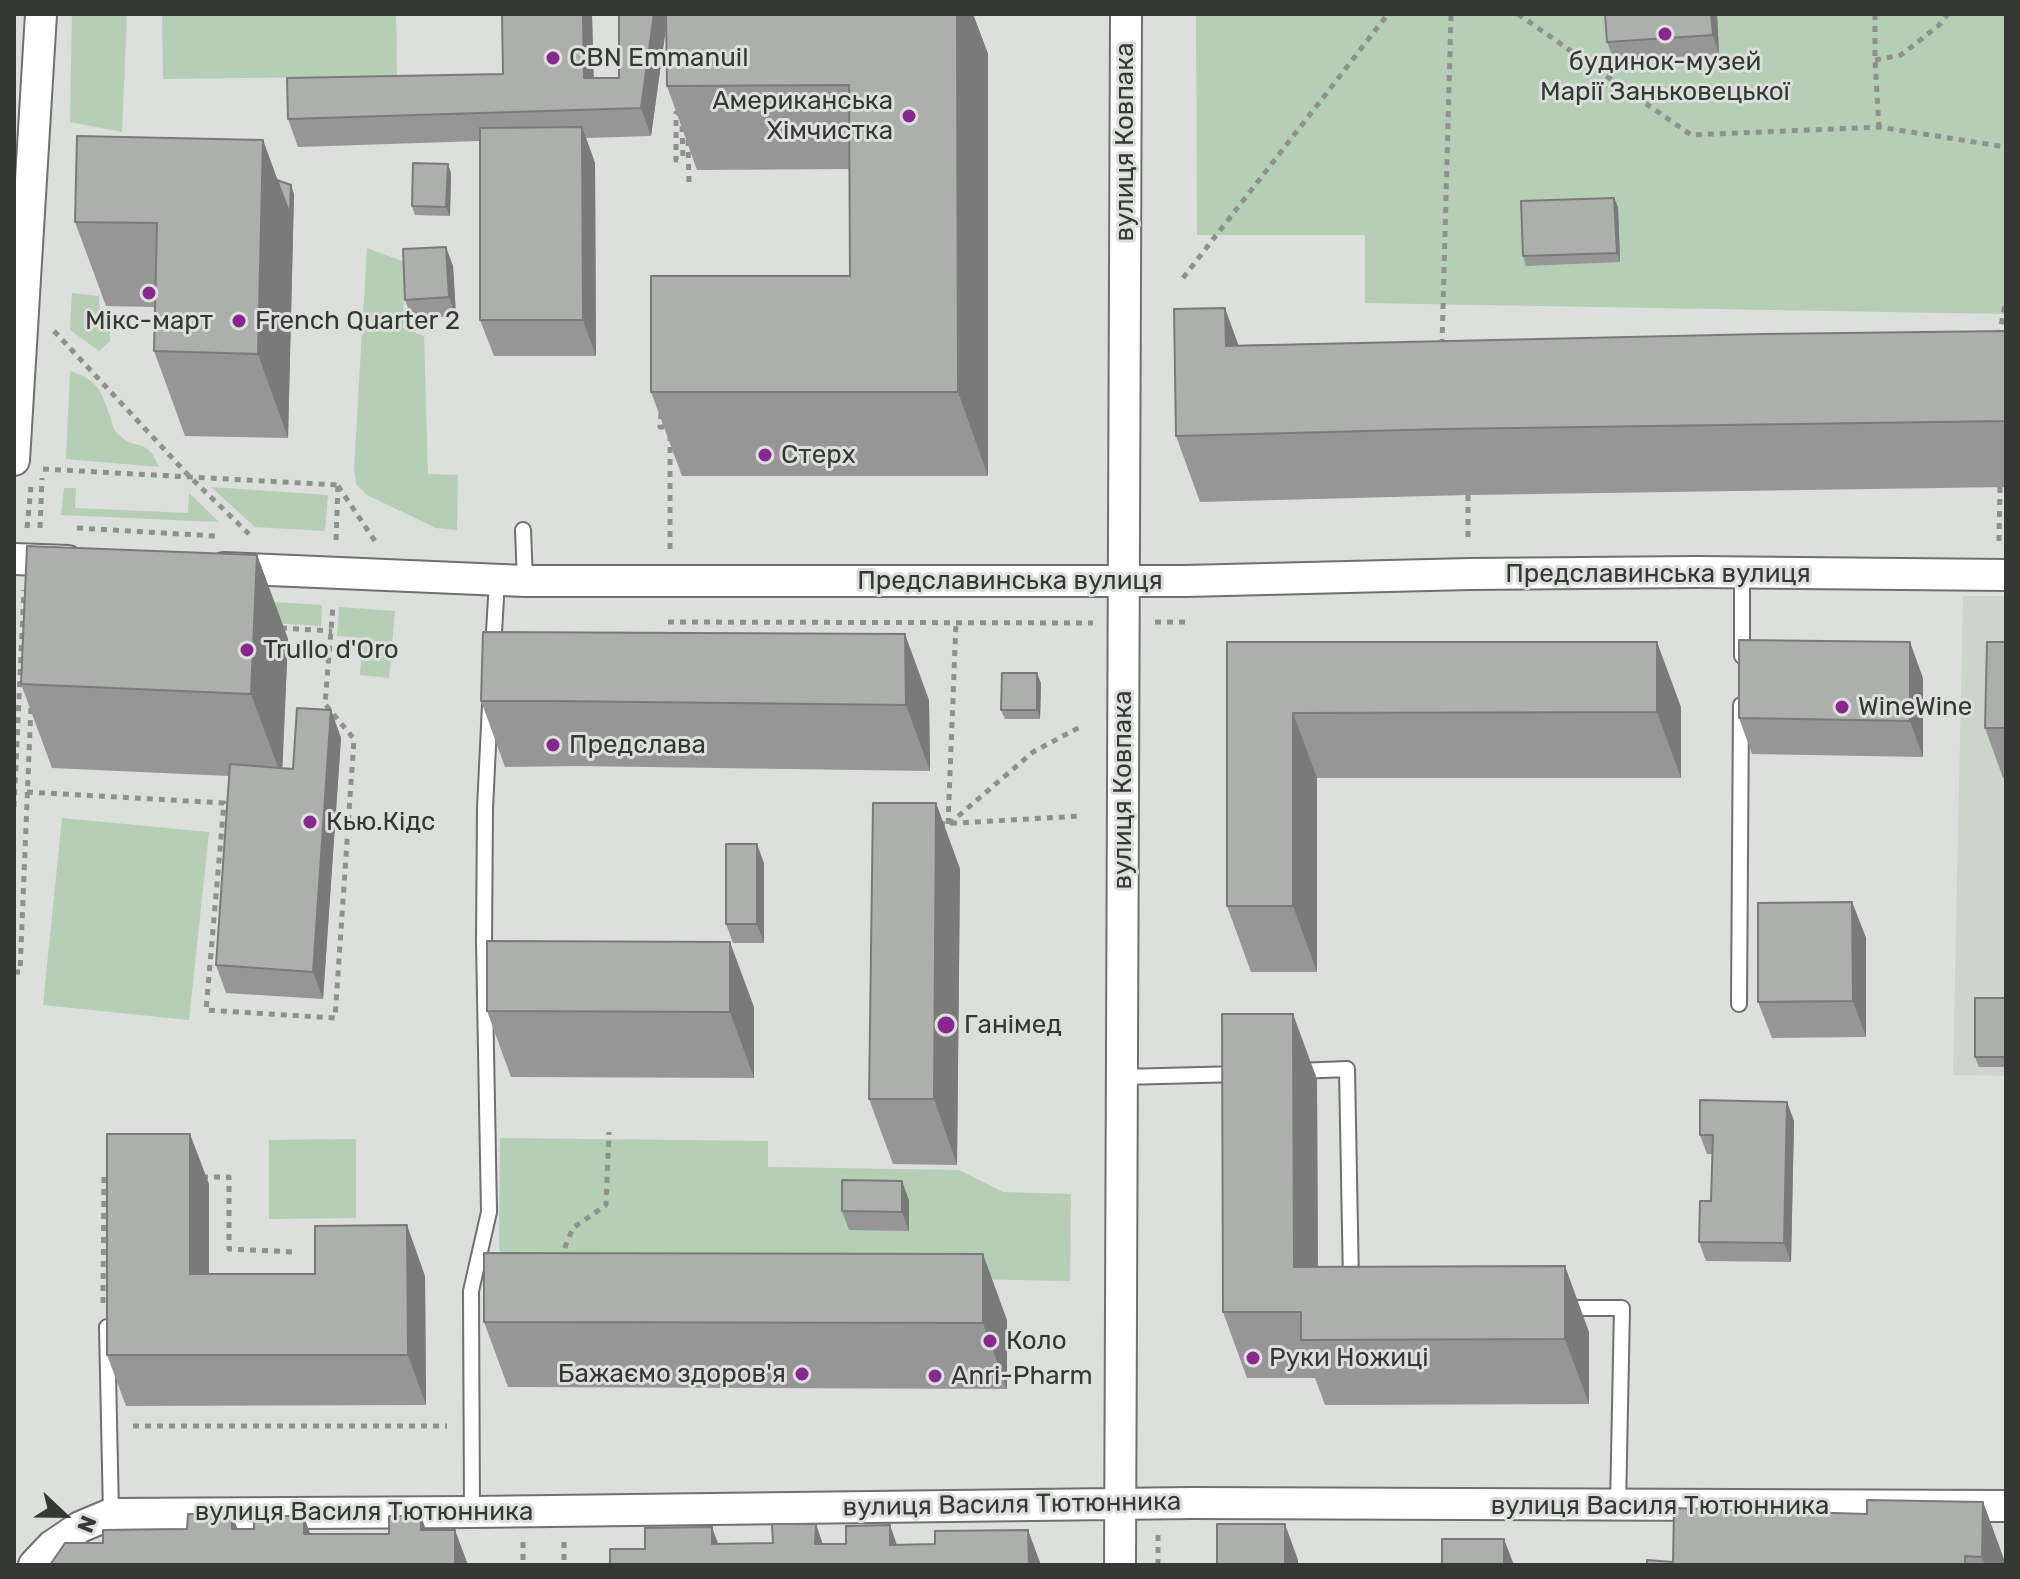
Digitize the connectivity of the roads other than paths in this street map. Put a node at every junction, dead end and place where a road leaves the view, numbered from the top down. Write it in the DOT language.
graph roads {
  1 [pos="41,14"];
  2 [pos="1126,14"];
  3 [pos="14,460"];
  4 [pos="523,530"];
  5 [pos="26,559"];
  6 [pos="89,562"];
  7 [pos="200,567"];
  8 [pos="1742,573"];
  9 [pos="2003,575"];
  10 [pos="511,581"];
  11 [pos="1124,581"];
  12 [pos="493,657"];
  13 [pos="1741,669"];
  14 [pos="1741,685"];
  15 [pos="491,687"];
  16 [pos="1739,1004"];
  17 [pos="1284,1072"];
  18 [pos="1252,1073"];
  19 [pos="1121,1077"];
  20 [pos="1351,1293"];
  21 [pos="1543,1308"];
  22 [pos="107,1327"];
  23 [pos="1120,1504"];
  24 [pos="1618,1506"];
  25 [pos="2006,1506"];
  26 [pos="472,1512"];
  27 [pos="111,1514"];
  28 [pos="34,1565"];
  29 [pos="1120,1565"];
  1 -- 3 [label="street"];
  2 -- 11 [label="street, вулиця Ковпака"];
  4 -- 10 [label="lane"];
  5 -- 6 [label="street"];
  7 -- 10 [label="street, Предславинська вулиця"];
  8 -- 9 [label="street, Предславинська вулиця"];
  8 -- 11 [label="street, Предславинська вулиця"];
  8 -- 13 [label="lane"];
  10 -- 11 [label="street, Предславинська вулиця"];
  10 -- 12 [label="lane"];
  11 -- 19 [label="street, вулиця Ковпака"];
  14 -- 16 [label="lane"];
  15 -- 26 [label="lane"];
  17 -- 20 [label="lane"];
  18 -- 19 [label="lane"];
  19 -- 23 [label="street, вулиця Ковпака"];
  21 -- 24 [label="lane"];
  22 -- 27 [label="lane"];
  23 -- 24 [label="street, вулиця Василя Тютюнника"];
  23 -- 26 [label="street, вулиця Василя Тютюнника"];
  23 -- 29 [label="street, вулиця Ковпака"];
  24 -- 25 [label="street, вулиця Василя Тютюнника"];
  26 -- 27 [label="street, вулиця Василя Тютюнника"];
  27 -- 28 [label="street, вулиця Василя Тютюнника"];
}
